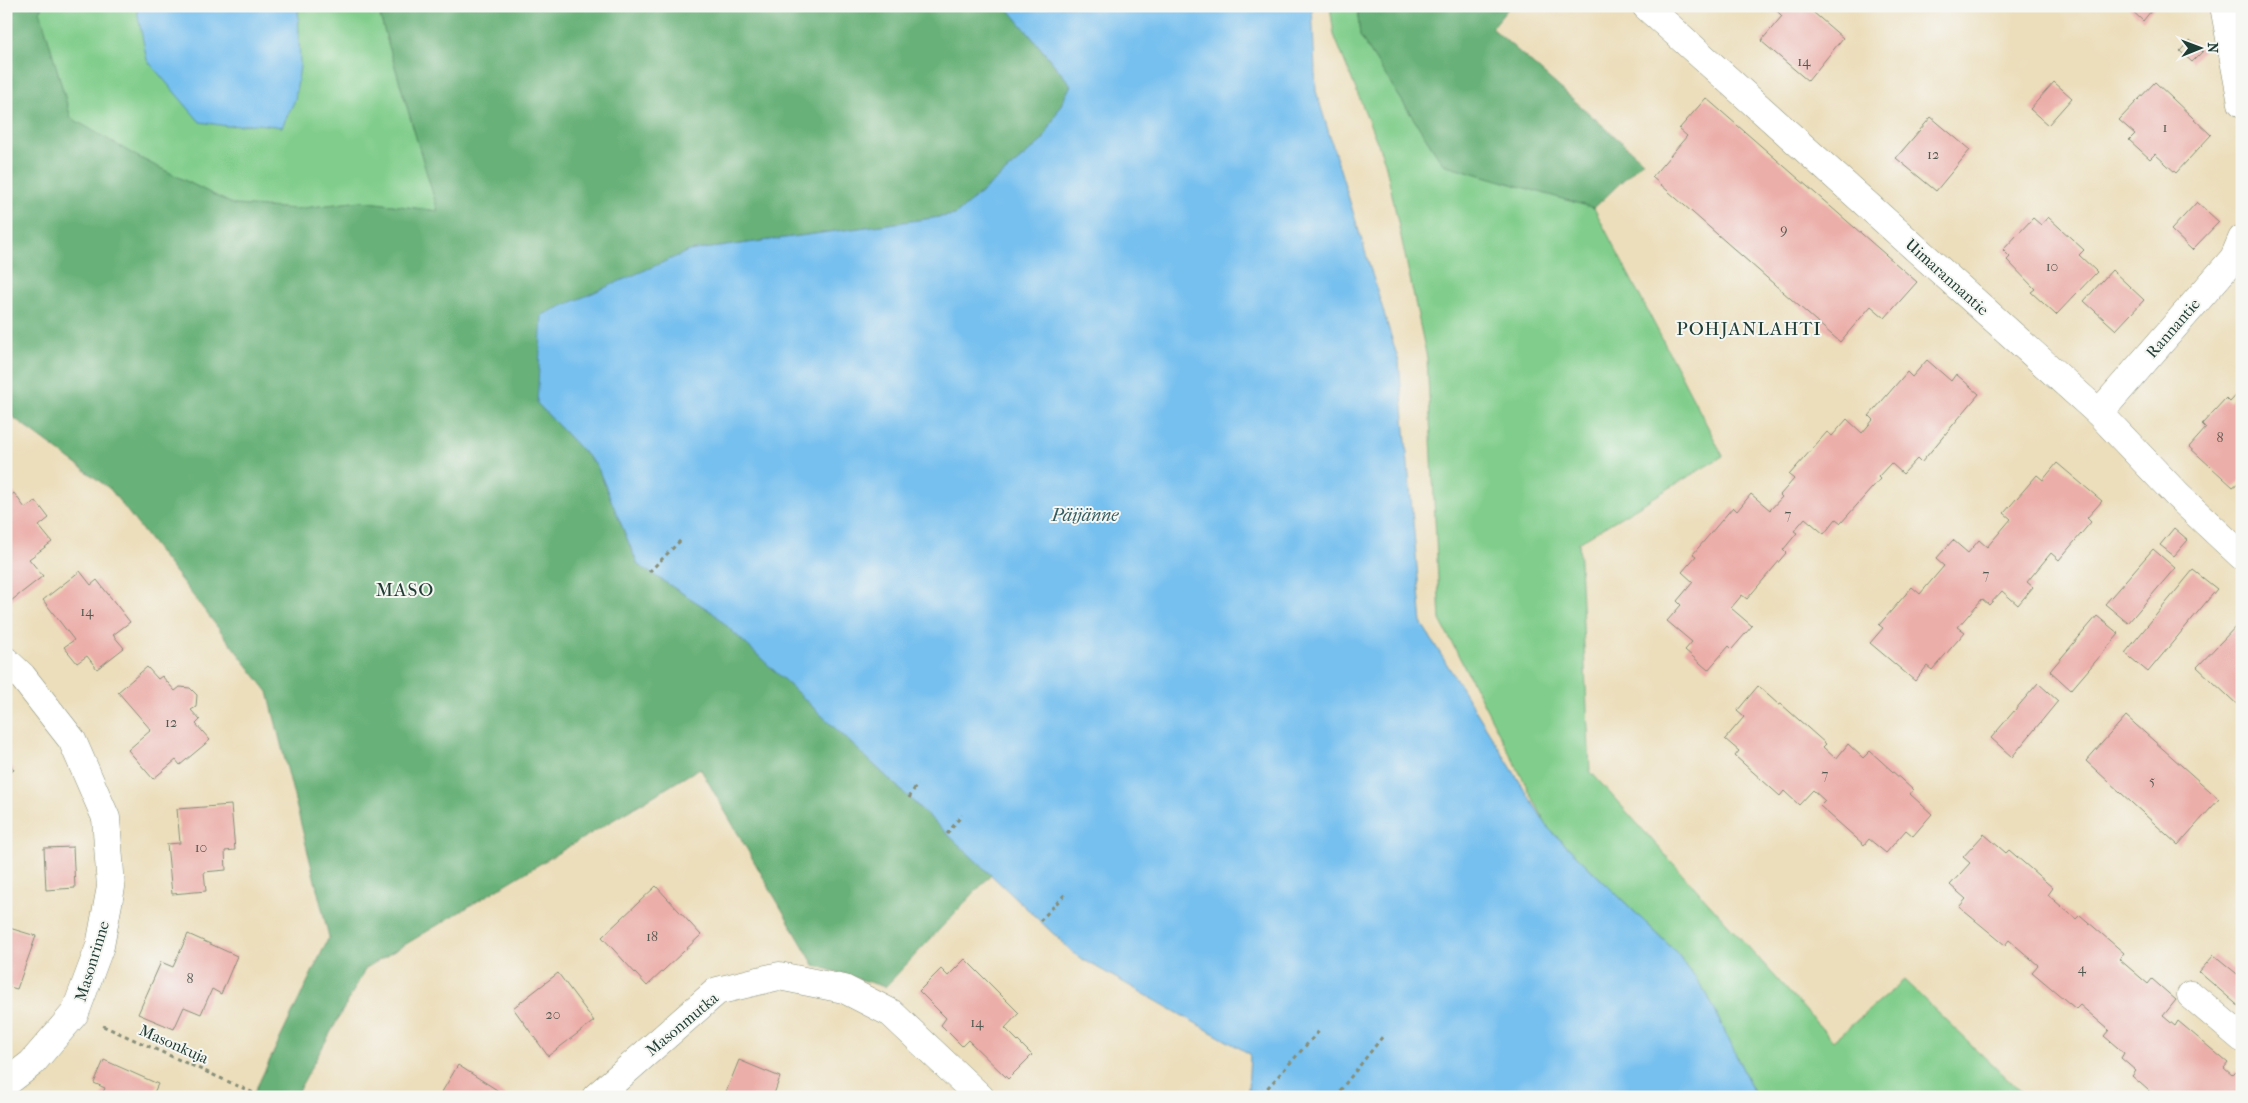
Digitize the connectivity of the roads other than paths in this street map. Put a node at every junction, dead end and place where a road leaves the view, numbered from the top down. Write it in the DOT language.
graph roads {
  1 [pos="1646,6"];
  2 [pos="2224,6"];
  3 [pos="2242,103"];
  4 [pos="2242,240"];
  5 [pos="2099,413"];
  6 [pos="2242,556"];
  7 [pos="6,661"];
  8 [pos="2191,995"];
  9 [pos="2242,1038"];
  10 [pos="6,1083"];
  11 [pos="596,1097"];
  12 [pos="980,1097"];
  1 -- 5 [label="street, Uimarannantie"];
  2 -- 3 [label="street"];
  4 -- 5 [label="street, Rannantie"];
  5 -- 6 [label="street, Uimarannantie"];
  7 -- 10 [label="street, Masonrinne"];
  8 -- 9 [label="street"];
  11 -- 12 [label="street, Masonmutka"];
}
